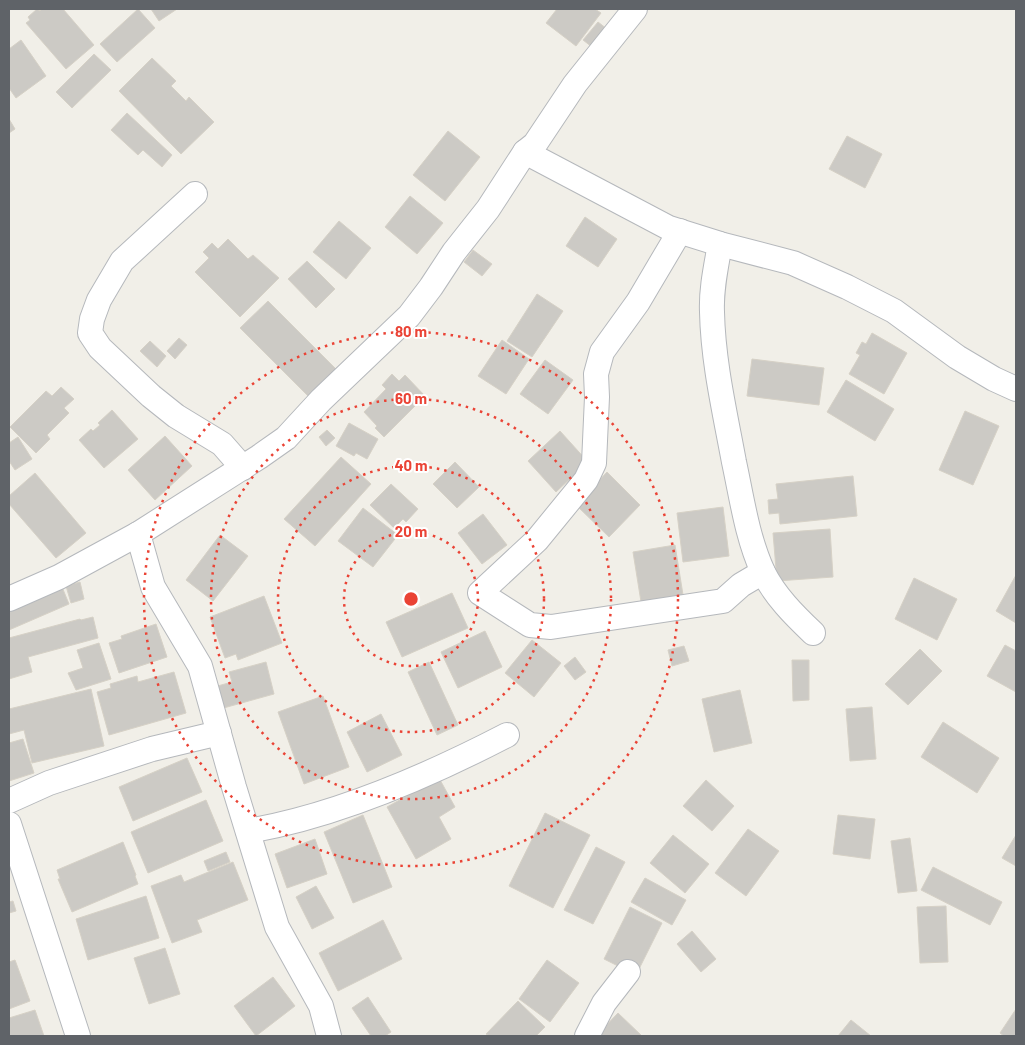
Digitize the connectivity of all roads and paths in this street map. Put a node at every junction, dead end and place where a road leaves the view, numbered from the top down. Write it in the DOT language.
graph roads {
  1 [pos="635,9"];
  2 [pos="525,152"];
  3 [pos="195,194"];
  4 [pos="680,232"];
  5 [pos="720,244"];
  6 [pos="1016,389"];
  7 [pos="243,468"];
  8 [pos="138,534"];
  9 [pos="763,572"];
  10 [pos="9,599"];
  11 [pos="813,633"];
  12 [pos="219,733"];
  13 [pos="507,735"];
  14 [pos="9,801"];
  15 [pos="9,824"];
  16 [pos="248,831"];
  17 [pos="628,972"];
  18 [pos="78,1036"];
  19 [pos="329,1036"];
  20 [pos="587,1036"];
  1 -- 2 [label="street"];
  2 -- 4 [label="street"];
  2 -- 7 [label="street"];
  3 -- 7 [label="street"];
  4 -- 5 [label="street"];
  4 -- 9 [label="street"];
  5 -- 6 [label="street"];
  5 -- 9 [label="street"];
  7 -- 8 [label="street"];
  8 -- 10 [label="street"];
  8 -- 12 [label="street"];
  9 -- 11 [label="street"];
  12 -- 14 [label="street"];
  12 -- 16 [label="street"];
  13 -- 16 [label="street"];
  15 -- 18 [label="street"];
  16 -- 19 [label="street"];
  17 -- 20 [label="street"];
}
